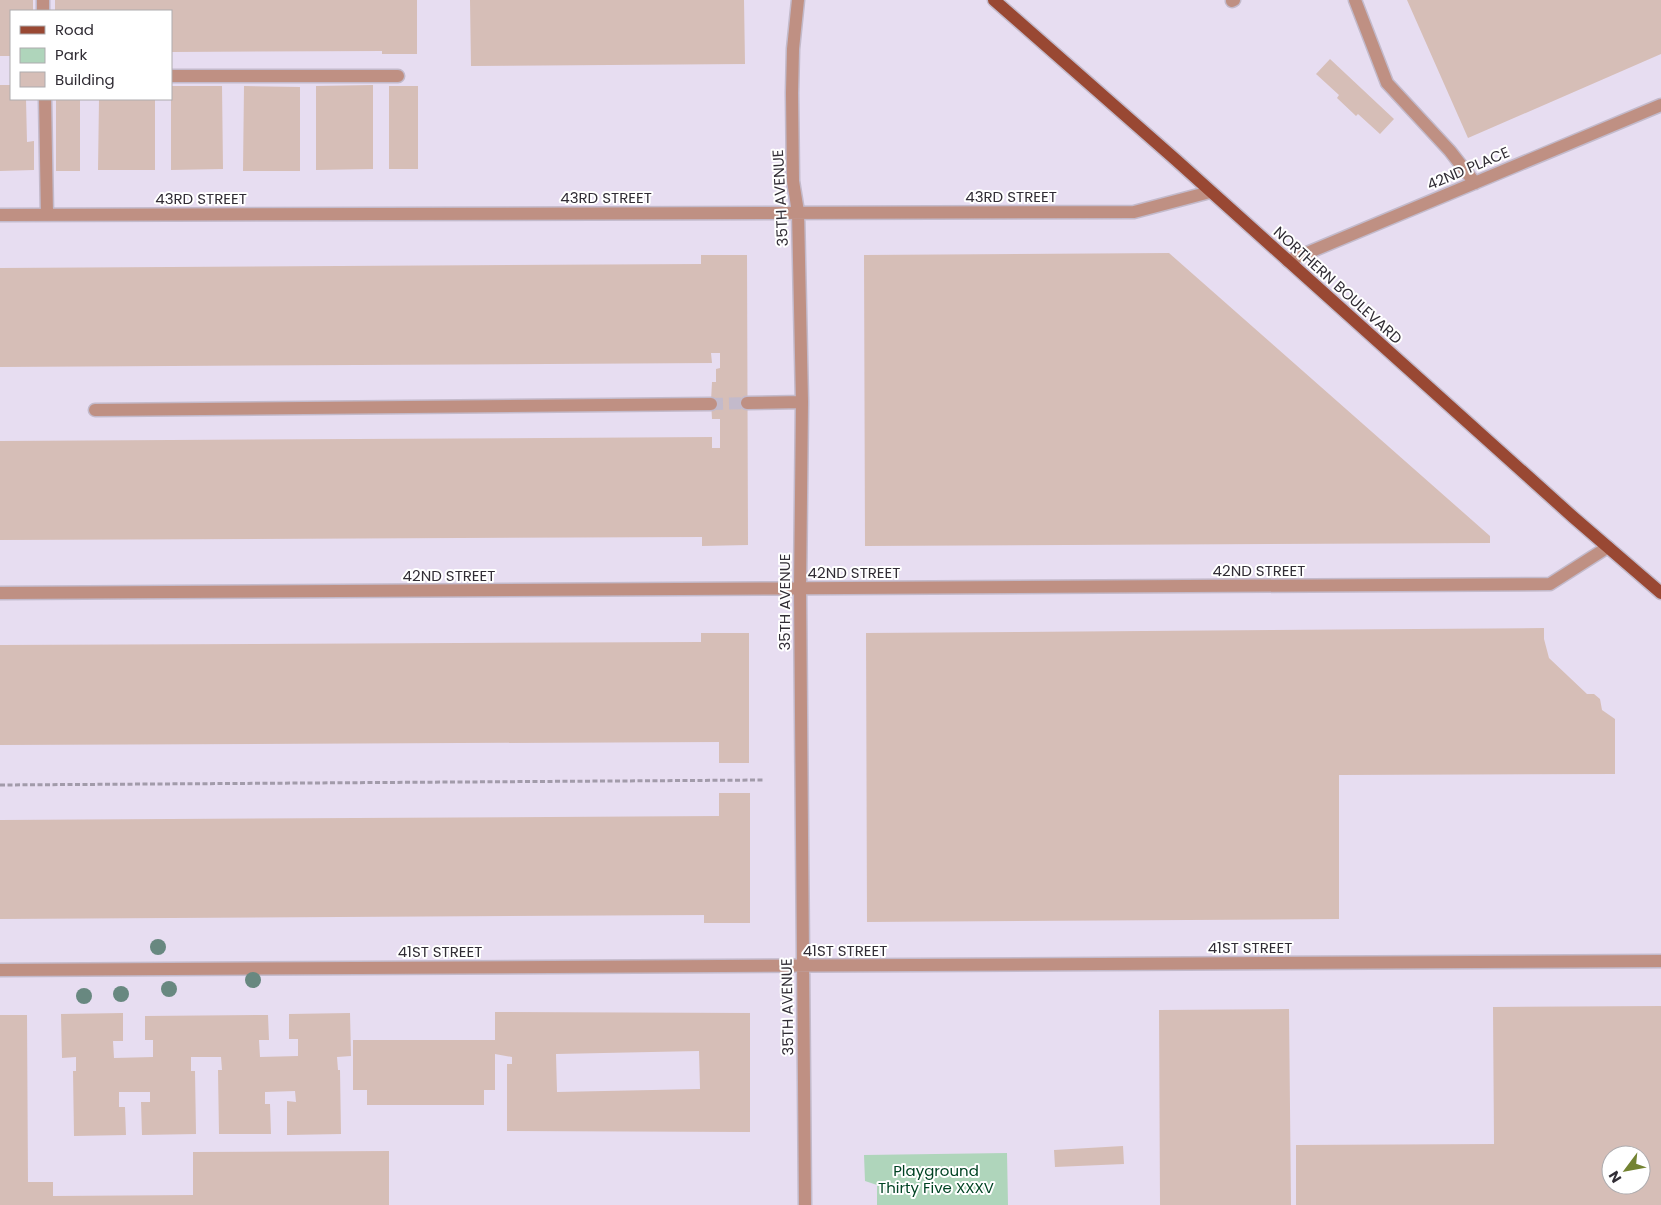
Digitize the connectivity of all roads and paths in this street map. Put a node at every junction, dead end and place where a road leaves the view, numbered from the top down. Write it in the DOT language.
graph roads {
  1 [pos="798,0"];
  2 [pos="994,0"];
  3 [pos="1355,0"];
  4 [pos="172,76"];
  5 [pos="398,76"];
  6 [pos="45,100"];
  7 [pos="1661,105"];
  8 [pos="1475,183"];
  9 [pos="1210,192"];
  10 [pos="798,212"];
  11 [pos="0,215"];
  12 [pos="47,215"];
  13 [pos="1288,262"];
  14 [pos="802,402"];
  15 [pos="747,403"];
  16 [pos="712,404"];
  17 [pos="95,410"];
  18 [pos="1608,548"];
  19 [pos="800,589"];
  20 [pos="0,593"];
  21 [pos="1661,593"];
  22 [pos="764,780"];
  23 [pos="0,784"];
  24 [pos="1661,961"];
  25 [pos="803,966"];
  26 [pos="0,970"];
  27 [pos="805,1205"];
  1 -- 10 [label="street, 35TH AVENUE"];
  2 -- 9 [label="main road, NORTHERN BOULEVARD"];
  3 -- 8 [label="street"];
  4 -- 5 [label="street"];
  6 -- 12 [label="street"];
  7 -- 8 [label="street, 42ND PLACE"];
  8 -- 13 [label="street, 42ND PLACE"];
  9 -- 10 [label="street, 43RD STREET"];
  9 -- 13 [label="main road, NORTHERN BOULEVARD"];
  10 -- 12 [label="street, 43RD STREET"];
  10 -- 14 [label="street, 35TH AVENUE"];
  11 -- 12 [label="street, 43RD STREET"];
  13 -- 18 [label="main road, NORTHERN BOULEVARD"];
  14 -- 15 [label="street"];
  14 -- 19 [label="street, 35TH AVENUE"];
  16 -- 17 [label="street"];
  18 -- 19 [label="street, 42ND STREET"];
  18 -- 21 [label="main road, NORTHERN BOULEVARD"];
  19 -- 20 [label="street, 42ND STREET"];
  19 -- 25 [label="street, 35TH AVENUE"];
  22 -- 23 [label="path"];
  24 -- 25 [label="street, 41ST STREET"];
  25 -- 26 [label="street, 41ST STREET"];
  25 -- 27 [label="street, 35TH AVENUE"];
}
